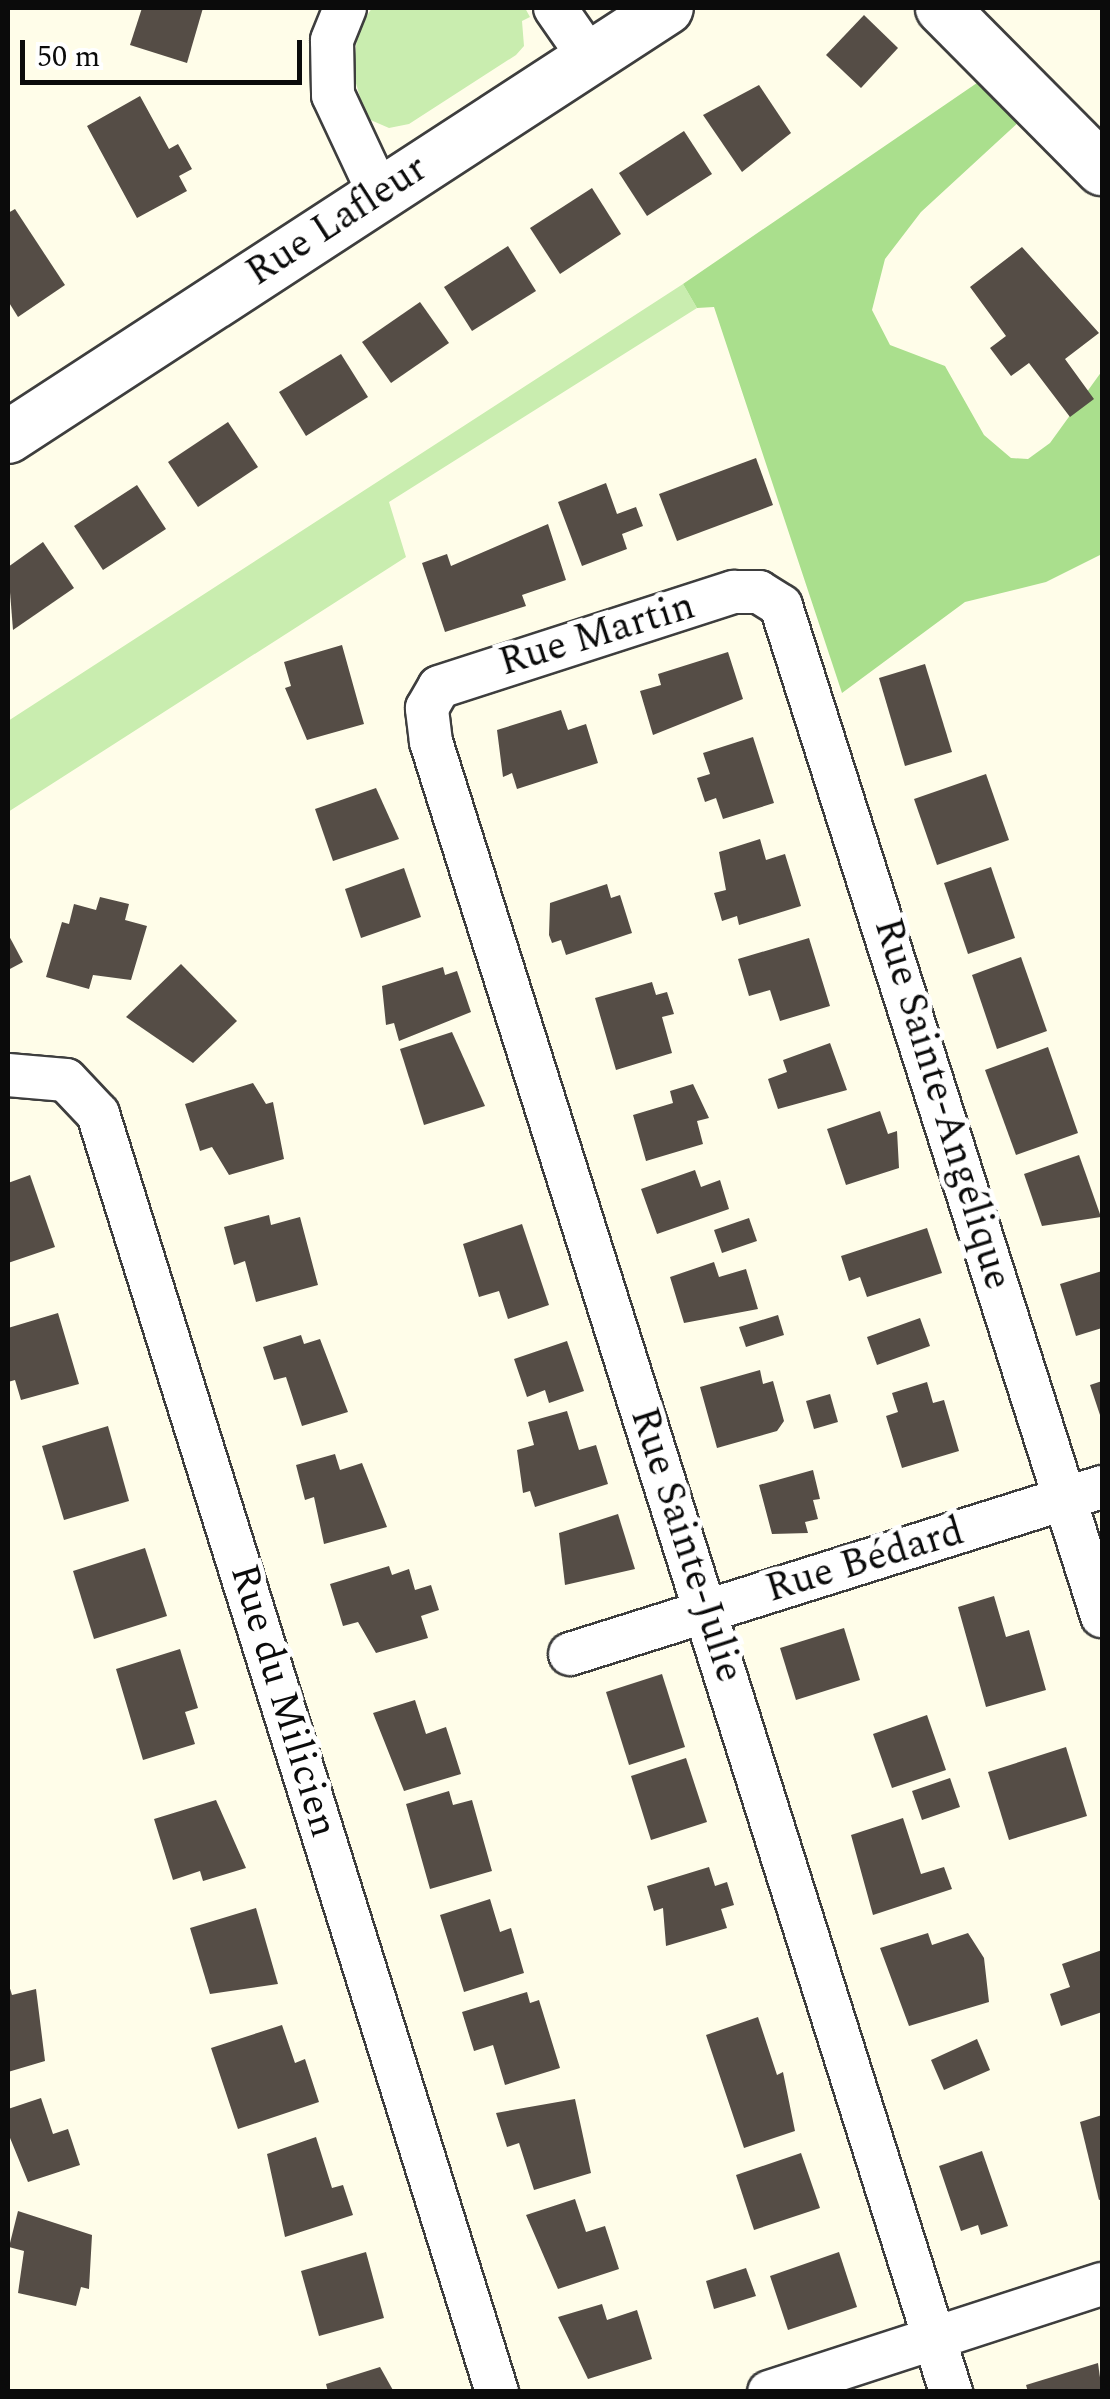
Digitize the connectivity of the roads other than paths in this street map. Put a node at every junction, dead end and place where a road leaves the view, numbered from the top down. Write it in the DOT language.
graph roads {
  1 [pos="345,8"];
  2 [pos="555,8"];
  3 [pos="667,8"];
  4 [pos="942,8"];
  5 [pos="589,57"];
  6 [pos="1102,169"];
  7 [pos="379,193"];
  8 [pos="8,437"];
  9 [pos="771,596"];
  10 [pos="430,699"];
  11 [pos="8,1075"];
  12 [pos="1084,1493"];
  13 [pos="706,1610"];
  14 [pos="1102,1616"];
  15 [pos="570,1654"];
  16 [pos="1102,2284"];
  17 [pos="935,2337"];
  18 [pos="497,2392"];
  19 [pos="768,2392"];
  20 [pos="951,2392"];
  1 -- 7 [label="street"];
  2 -- 5 [label="street"];
  3 -- 5 [label="street, Rue Lafleur"];
  4 -- 6 [label="street"];
  5 -- 7 [label="street, Rue Lafleur"];
  7 -- 8 [label="street, Rue Lafleur"];
  9 -- 10 [label="street, Rue Martin"];
  9 -- 12 [label="street, Rue Sainte-Angélique"];
  10 -- 13 [label="street, Rue Sainte-Julie"];
  11 -- 18 [label="street, Rue du Milicien"];
  12 -- 13 [label="street, Rue Bédard"];
  12 -- 14 [label="street, Rue Sainte-Angélique"];
  13 -- 15 [label="street, Rue Bédard"];
  13 -- 17 [label="street, Rue Sainte-Julie"];
  16 -- 17 [label="street"];
  17 -- 19 [label="street"];
  17 -- 20 [label="street, Rue Sainte-Julie"];
}
